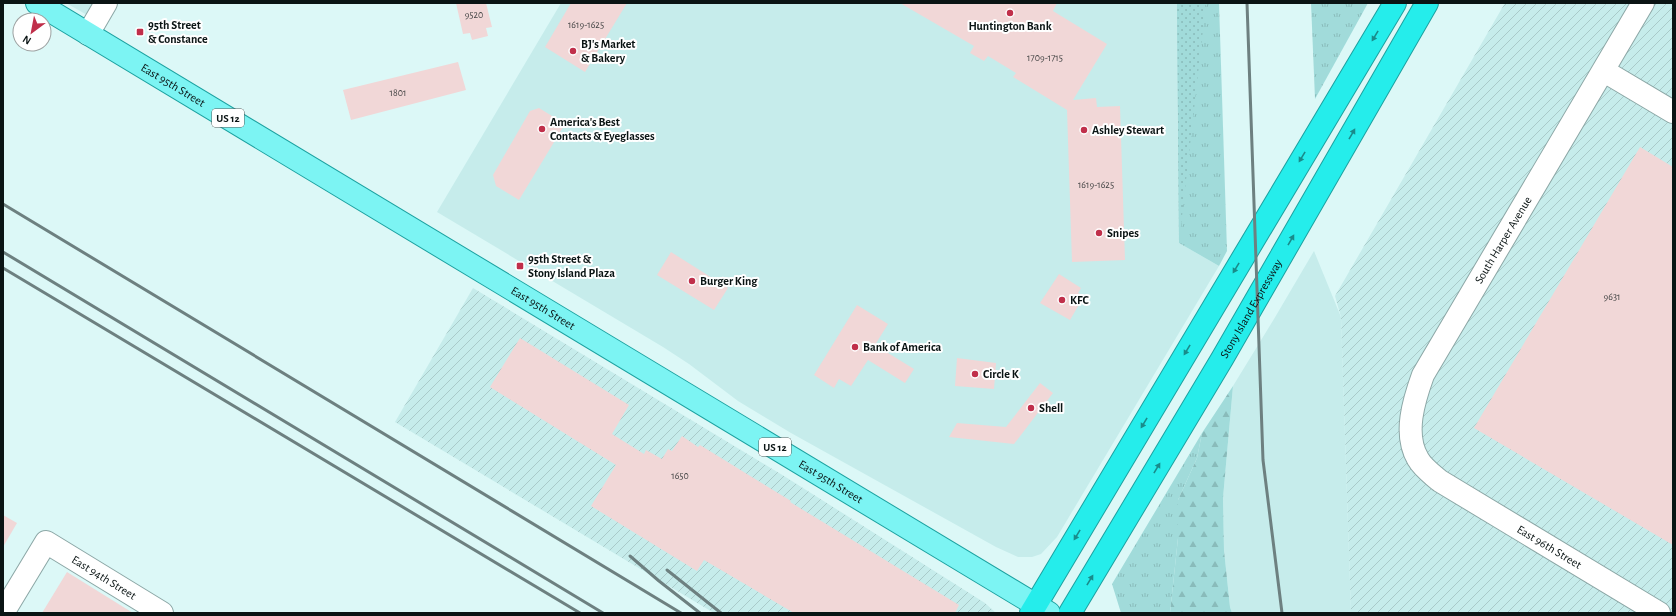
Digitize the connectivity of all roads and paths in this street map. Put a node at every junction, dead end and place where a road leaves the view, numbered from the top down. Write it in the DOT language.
graph roads {
  1 [pos="37,3"];
  2 [pos="106,3"];
  3 [pos="1395,3"];
  4 [pos="1427,3"];
  5 [pos="1643,3"];
  6 [pos="88,34"];
  7 [pos="1604,71"];
  8 [pos="1673,112"];
  9 [pos="1440,481"];
  10 [pos="1038,610"];
  11 [pos="3,613"];
  12 [pos="162,613"];
  13 [pos="1070,613"];
  14 [pos="1659,613"];
  1 -- 6 [label="main road, East 95th Street / US 12"];
  2 -- 6 [label="street"];
  3 -- 10 [label="highway, one-way"];
  13 -- 4 [label="highway, Stony Island Expressway, one-way"];
  5 -- 7 [label="street, South Harper Avenue"];
  6 -- 10 [label="main road, East 95th Street / US 12"];
  7 -- 8 [label="street"];
  7 -- 9 [label="street, South Harper Avenue"];
  9 -- 14 [label="street, East 96th Street"];
  11 -- 12 [label="street, East 94th Street"];
}
